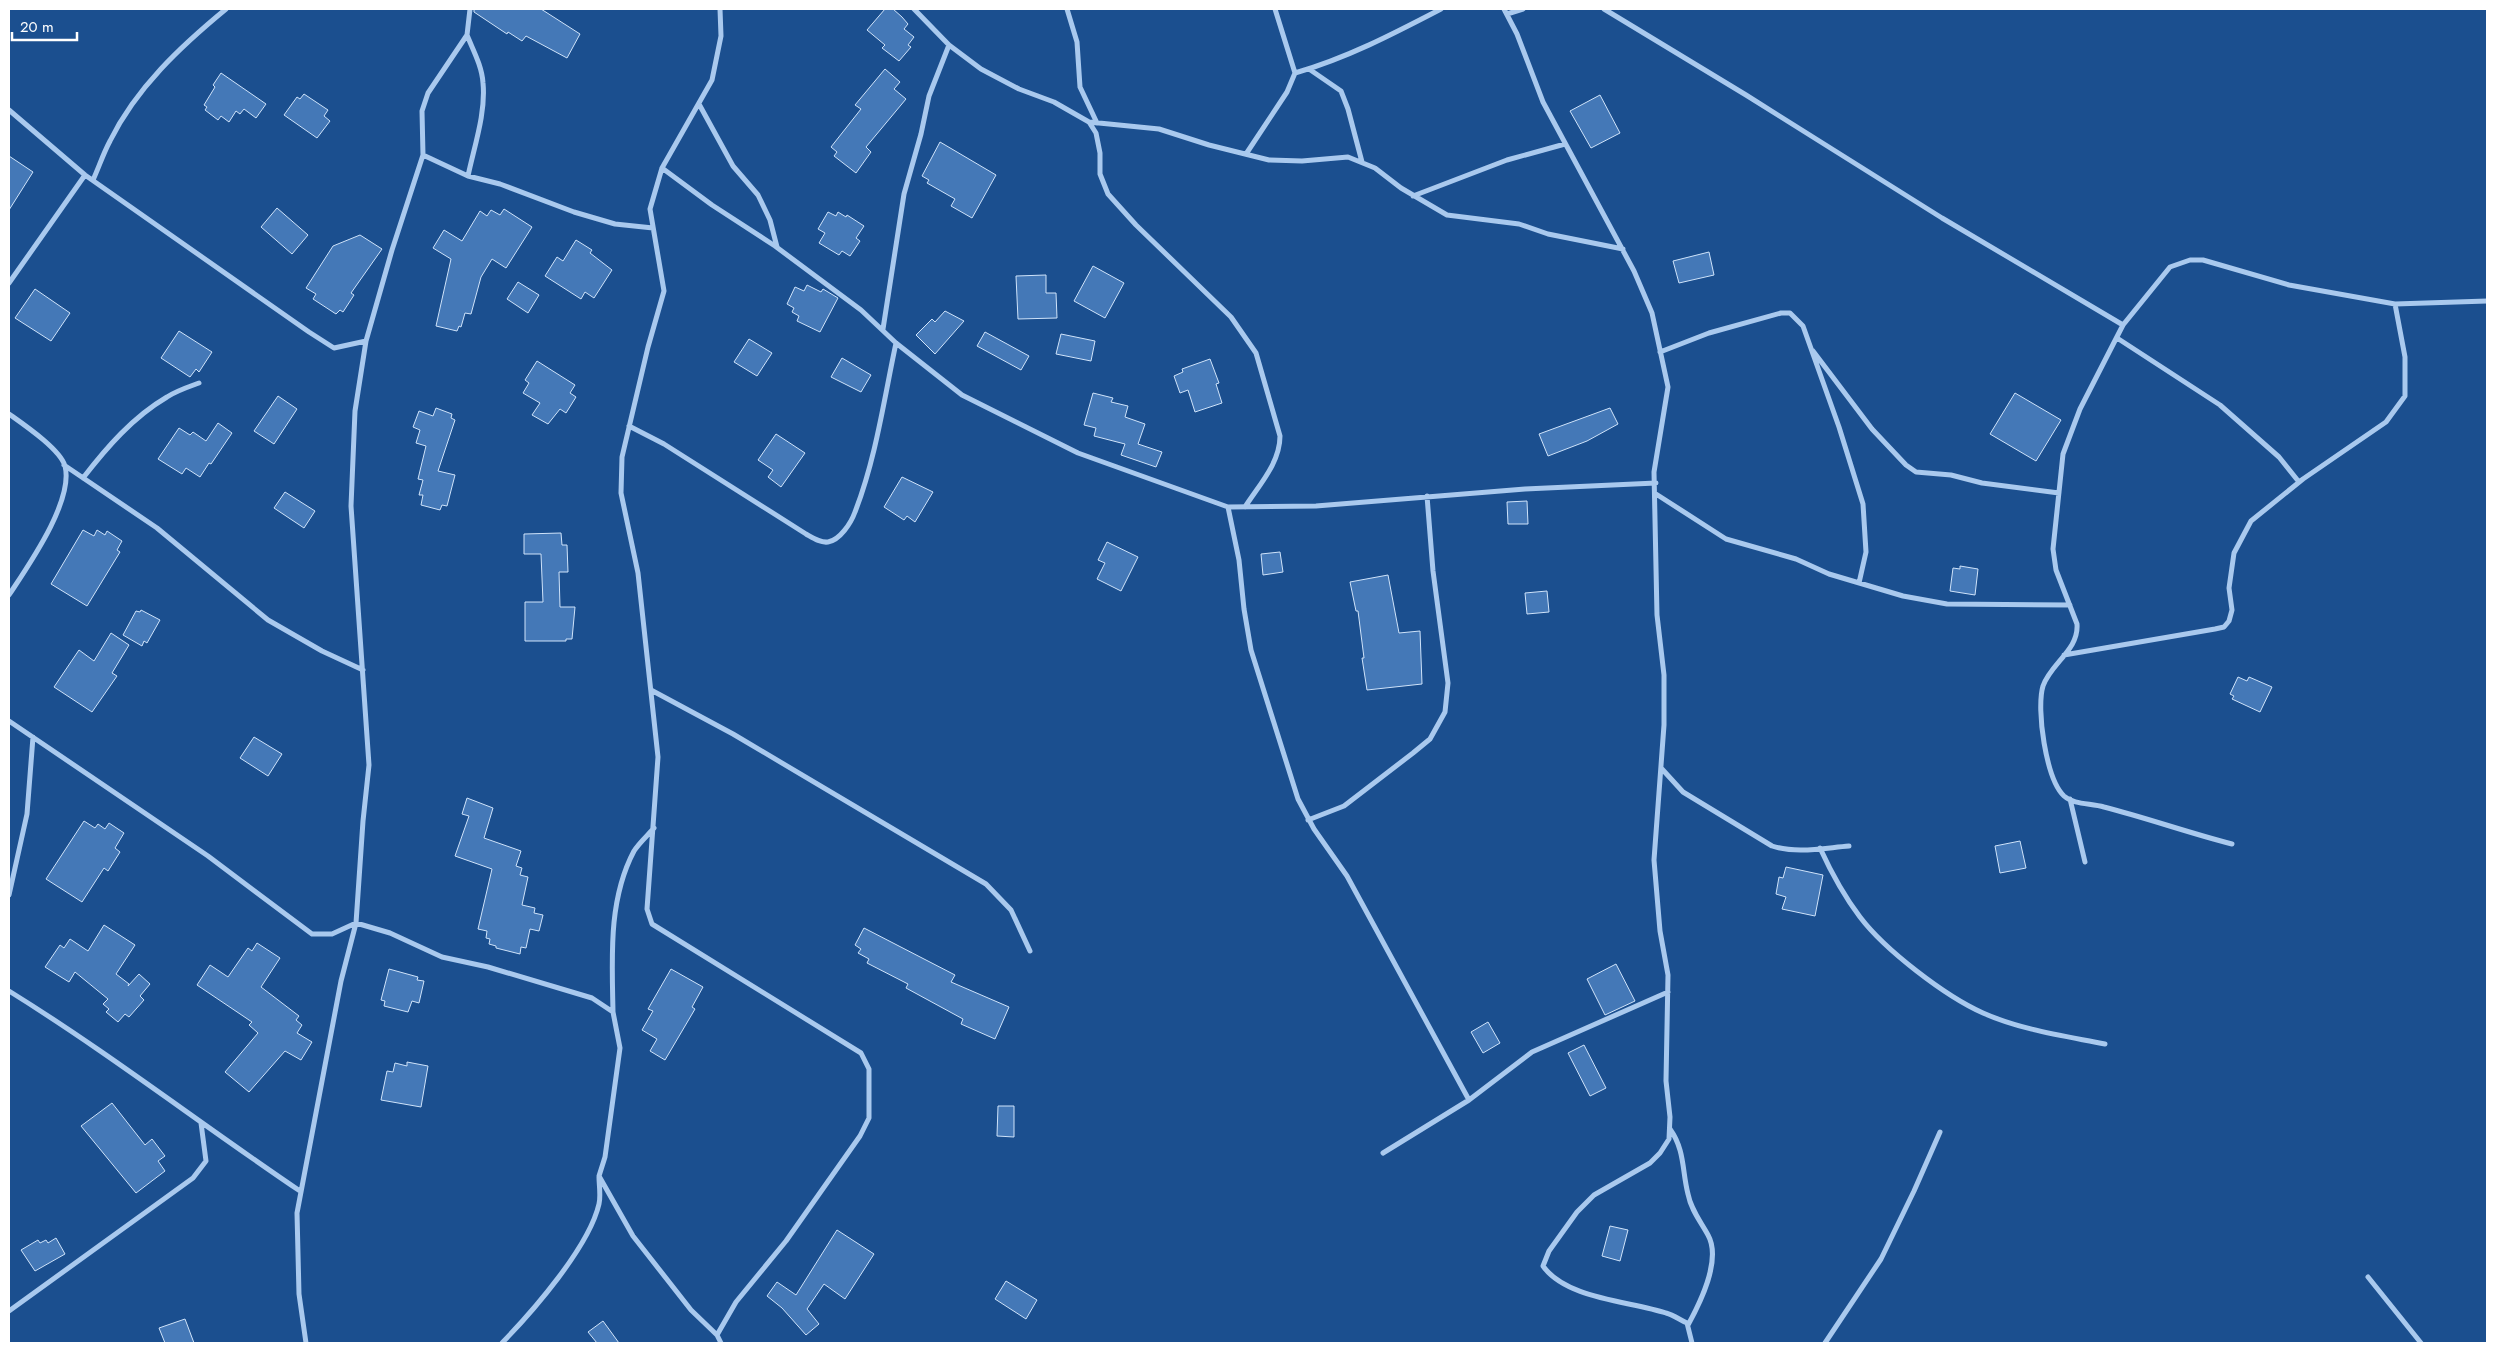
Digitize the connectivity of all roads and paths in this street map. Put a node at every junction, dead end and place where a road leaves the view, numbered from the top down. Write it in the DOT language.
graph roads {
  1 [pos="226,9"];
  2 [pos="470,9"];
  3 [pos="720,9"];
  4 [pos="914,9"];
  5 [pos="1067,9"];
  6 [pos="1275,9"];
  7 [pos="1441,9"];
  8 [pos="1523,9"];
  9 [pos="1604,9"];
  10 [pos="1506,12"];
  11 [pos="467,35"];
  12 [pos="949,45"];
  13 [pos="1310,69"];
  14 [pos="1294,73"];
  15 [pos="699,104"];
  16 [pos="9,110"];
  17 [pos="1088,122"];
  18 [pos="1097,123"];
  19 [pos="1564,144"];
  20 [pos="1246,154"];
  21 [pos="423,155"];
  22 [pos="1362,162"];
  23 [pos="662,168"];
  24 [pos="85,174"];
  25 [pos="468,176"];
  26 [pos="93,180"];
  27 [pos="1413,196"];
  28 [pos="653,228"];
  29 [pos="777,248"];
  30 [pos="1623,249"];
  31 [pos="9,283"];
  32 [pos="2487,301"];
  33 [pos="2394,304"];
  34 [pos="2123,325"];
  35 [pos="883,329"];
  36 [pos="2117,338"];
  37 [pos="366,341"];
  38 [pos="896,343"];
  39 [pos="1812,350"];
  40 [pos="1660,352"];
  41 [pos="199,383"];
  42 [pos="9,414"];
  43 [pos="630,426"];
  44 [pos="64,464"];
  45 [pos="83,478"];
  46 [pos="2299,482"];
  47 [pos="1656,483"];
  48 [pos="2059,493"];
  49 [pos="1656,494"];
  50 [pos="1427,496"];
  51 [pos="1228,506"];
  52 [pos="1245,507"];
  53 [pos="1859,583"];
  54 [pos="9,595"];
  55 [pos="2070,605"];
  56 [pos="2064,655"];
  57 [pos="363,670"];
  58 [pos="651,690"];
  59 [pos="9,721"];
  60 [pos="33,737"];
  61 [pos="1662,769"];
  62 [pos="2070,799"];
  63 [pos="1308,820"];
  64 [pos="655,828"];
  65 [pos="2232,844"];
  66 [pos="1849,846"];
  67 [pos="1820,848"];
  68 [pos="2085,862"];
  69 [pos="9,895"];
  70 [pos="356,923"];
  71 [pos="1030,951"];
  72 [pos="9,991"];
  73 [pos="1668,992"];
  74 [pos="613,1012"];
  75 [pos="2105,1044"];
  76 [pos="1469,1100"];
  77 [pos="201,1124"];
  78 [pos="1670,1129"];
  79 [pos="1940,1132"];
  80 [pos="1382,1153"];
  81 [pos="599,1176"];
  82 [pos="300,1191"];
  83 [pos="2368,1278"];
  84 [pos="9,1311"];
  85 [pos="1688,1326"];
  86 [pos="717,1335"];
  87 [pos="306,1343"];
  88 [pos="502,1343"];
  89 [pos="721,1343"];
  90 [pos="1692,1343"];
  91 [pos="1825,1343"];
  92 [pos="2421,1343"];
  1 -- 26 [label="street"];
  2 -- 11 [label="street"];
  3 -- 15 [label="street"];
  4 -- 12 [label="street"];
  5 -- 18 [label="street"];
  6 -- 14 [label="street"];
  7 -- 13 [label="street"];
  8 -- 10 [label="street"];
  9 -- 34 [label="street"];
  10 -- 19 [label="street"];
  11 -- 21 [label="street"];
  11 -- 25 [label="street"];
  12 -- 17 [label="street"];
  12 -- 35 [label="street"];
  13 -- 14 [label="street"];
  13 -- 22 [label="street"];
  14 -- 20 [label="street"];
  15 -- 23 [label="street"];
  15 -- 29 [label="street"];
  16 -- 24 [label="street"];
  17 -- 18 [label="street"];
  17 -- 52 [label="street"];
  18 -- 20 [label="street"];
  19 -- 27 [label="street"];
  19 -- 30 [label="street"];
  20 -- 22 [label="street"];
  21 -- 25 [label="street"];
  21 -- 37 [label="street"];
  22 -- 27 [label="street"];
  23 -- 28 [label="street"];
  23 -- 29 [label="street"];
  24 -- 26 [label="street"];
  24 -- 31 [label="street"];
  25 -- 28 [label="street"];
  26 -- 37 [label="street"];
  27 -- 30 [label="street"];
  28 -- 43 [label="street"];
  29 -- 35 [label="street"];
  30 -- 40 [label="street"];
  32 -- 33 [label="street"];
  33 -- 34 [label="street"];
  33 -- 46 [label="street"];
  34 -- 36 [label="street"];
  35 -- 38 [label="street"];
  36 -- 46 [label="street"];
  36 -- 48 [label="street"];
  37 -- 57 [label="street"];
  38 -- 43 [label="street"];
  38 -- 51 [label="street"];
  39 -- 40 [label="street"];
  39 -- 48 [label="street"];
  39 -- 53 [label="street"];
  40 -- 47 [label="street"];
  41 -- 45 [label="street"];
  42 -- 44 [label="street"];
  43 -- 58 [label="street"];
  44 -- 45 [label="street"];
  44 -- 54 [label="street"];
  45 -- 57 [label="street"];
  46 -- 56 [label="street"];
  47 -- 49 [label="street"];
  47 -- 50 [label="street"];
  48 -- 55 [label="street"];
  49 -- 53 [label="street"];
  49 -- 61 [label="street"];
  50 -- 52 [label="street"];
  50 -- 63 [label="street"];
  51 -- 52 [label="street"];
  51 -- 63 [label="street"];
  53 -- 55 [label="street"];
  55 -- 56 [label="street"];
  56 -- 62 [label="street"];
  57 -- 70 [label="street"];
  58 -- 64 [label="street"];
  58 -- 71 [label="street"];
  59 -- 60 [label="street"];
  60 -- 69 [label="street"];
  60 -- 70 [label="street"];
  61 -- 67 [label="street"];
  61 -- 73 [label="street"];
  62 -- 65 [label="street"];
  62 -- 68 [label="street"];
  63 -- 76 [label="street"];
  64 -- 74 [label="street"];
  64 -- 86 [label="street"];
  66 -- 67 [label="street"];
  67 -- 75 [label="street"];
  70 -- 74 [label="street"];
  70 -- 82 [label="street"];
  72 -- 77 [label="street"];
  73 -- 76 [label="street"];
  73 -- 78 [label="street"];
  74 -- 81 [label="street"];
  76 -- 80 [label="street"];
  77 -- 82 [label="street"];
  77 -- 84 [label="street"];
  78 -- 85 [label="street"];
  78 -- 85 [label="street"];
  79 -- 91 [label="street"];
  81 -- 86 [label="street"];
  81 -- 88 [label="street"];
  82 -- 87 [label="street"];
  83 -- 92 [label="street"];
  85 -- 90 [label="street"];
  86 -- 89 [label="street"];
}
